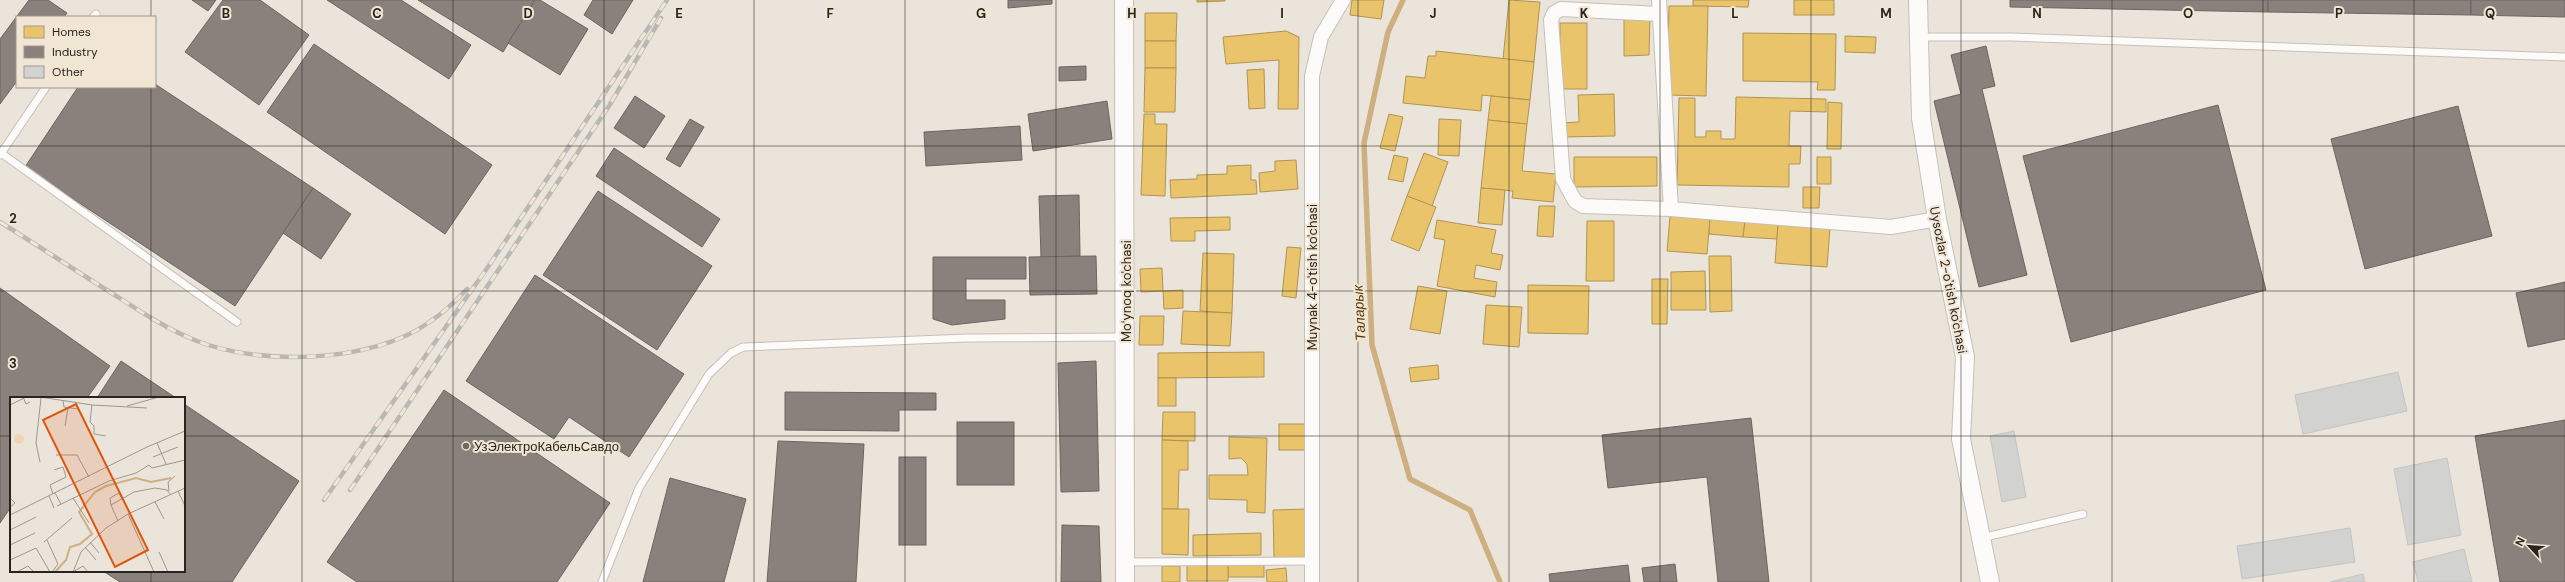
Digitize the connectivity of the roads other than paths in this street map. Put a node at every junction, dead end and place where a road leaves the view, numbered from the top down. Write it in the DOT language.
graph roads {
  1 [pos="1124,0"];
  2 [pos="1342,0"];
  3 [pos="1918,0"];
  4 [pos="1659,7"];
  5 [pos="1917,37"];
  6 [pos="2565,57"];
  7 [pos="45,88"];
  8 [pos="0,154"];
  9 [pos="1671,209"];
  10 [pos="1937,219"];
  11 [pos="237,322"];
  12 [pos="1126,337"];
  13 [pos="2083,514"];
  14 [pos="1981,538"];
  15 [pos="1312,561"];
  16 [pos="1126,562"];
  17 [pos="602,582"];
  18 [pos="1125,582"];
  19 [pos="1312,582"];
  20 [pos="1990,582"];
  1 -- 12 [label="street, Moʻynoq ko'chasi"];
  2 -- 15 [label="street, Muynak 4-o'tish ko'chasi"];
  3 -- 5 [label="street, Uysozlar 2-o'tish ko'chasi"];
  4 -- 9 [label="street"];
  4 -- 9 [label="street"];
  5 -- 6 [label="lane"];
  5 -- 10 [label="street, Uysozlar 2-o'tish ko'chasi"];
  7 -- 8 [label="lane"];
  8 -- 11 [label="lane"];
  9 -- 10 [label="street"];
  10 -- 14 [label="street, Uysozlar 2-o'tish ko'chasi"];
  12 -- 16 [label="street, Moʻynoq ko'chasi"];
  12 -- 17 [label="lane"];
  13 -- 14 [label="lane"];
  14 -- 20 [label="street, Uysozlar 2-o'tish ko'chasi"];
  15 -- 16 [label="lane"];
  15 -- 19 [label="street, Muynak 4-o'tish ko'chasi"];
  16 -- 18 [label="street, Moʻynoq ko'chasi"];
}
